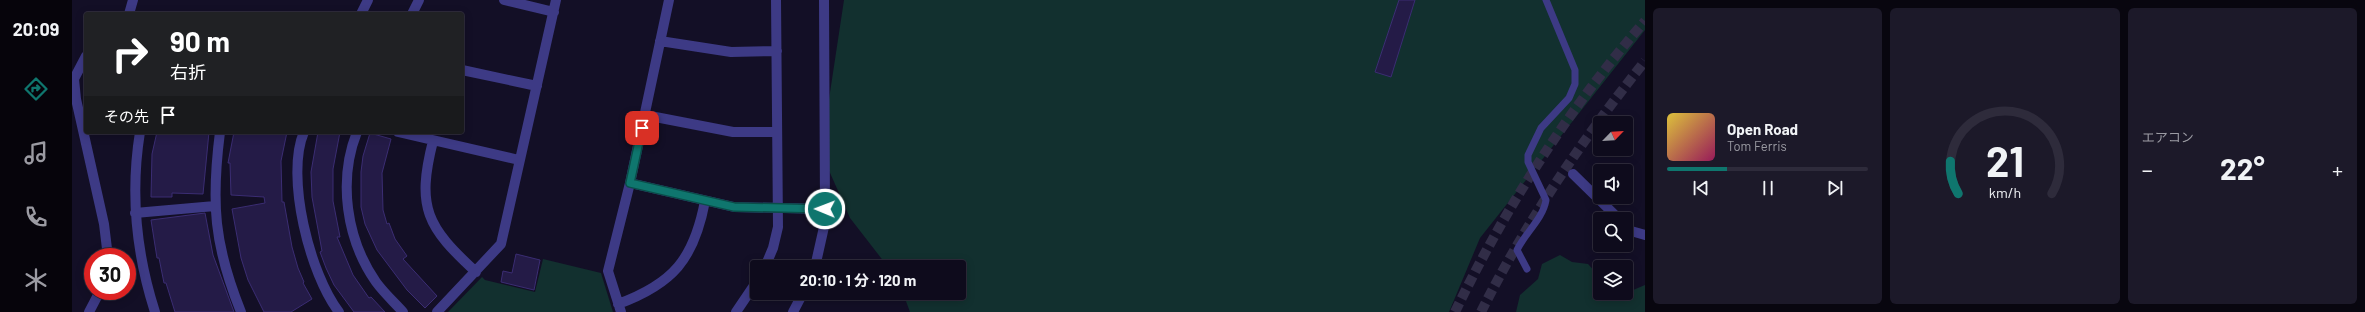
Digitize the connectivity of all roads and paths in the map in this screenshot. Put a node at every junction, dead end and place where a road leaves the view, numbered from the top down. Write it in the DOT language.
graph roads {
  1 [pos="133,0"];
  2 [pos="368,0"];
  3 [pos="419,0"];
  4 [pos="504,0"];
  5 [pos="556,0"];
  6 [pos="669,0"];
  7 [pos="776,0"];
  8 [pos="824,0"];
  9 [pos="1546,0"];
  10 [pos="130,12"];
  11 [pos="362,12"];
  12 [pos="413,12"];
  13 [pos="554,12"];
  14 [pos="660,41"];
  15 [pos="777,51"];
  16 [pos="84,60"];
  17 [pos="464,70"];
  18 [pos="538,86"];
  19 [pos="644,115"];
  20 [pos="777,132"];
  21 [pos="140,134"];
  22 [pos="220,134"];
  23 [pos="304,134"];
  24 [pos="356,134"];
  25 [pos="406,134"];
  26 [pos="433,141"];
  27 [pos="519,160"];
  28 [pos="1573,174"];
  29 [pos="630,183"];
  30 [pos="705,201"];
  31 [pos="215,206"];
  32 [pos="778,208"];
  33 [pos="825,209"];
  34 [pos="1612,212"];
  35 [pos="134,213"];
  36 [pos="1633,232"];
  37 [pos="1645,235"];
  38 [pos="107,248"];
  39 [pos="768,260"];
  40 [pos="817,260"];
  41 [pos="1527,269"];
  42 [pos="476,272"];
  43 [pos="750,291"];
  44 [pos="95,300"];
  45 [pos="799,300"];
  46 [pos="619,308"];
  47 [pos="337,311"];
  48 [pos="89,312"];
  49 [pos="156,312"];
  50 [pos="241,312"];
  51 [pos="403,312"];
  52 [pos="437,312"];
  53 [pos="736,312"];
  54 [pos="793,312"];
  1 -- 10 [label="street"];
  2 -- 11 [label="street"];
  3 -- 12 [label="street"];
  4 -- 13 [label="street"];
  5 -- 13 [label="street"];
  6 -- 14 [label="street"];
  7 -- 15 [label="street"];
  8 -- 33 [label="street"];
  9 -- 41 [label="lane"];
  13 -- 18 [label="street"];
  14 -- 15 [label="street"];
  14 -- 19 [label="street"];
  15 -- 20 [label="street"];
  16 -- 38 [label="street"];
  17 -- 18 [label="street"];
  18 -- 27 [label="street"];
  19 -- 20 [label="street"];
  19 -- 29 [label="street"];
  20 -- 32 [label="street"];
  21 -- 35 [label="street"];
  22 -- 31 [label="street"];
  23 -- 47 [label="street"];
  24 -- 51 [label="street"];
  25 -- 26 [label="street"];
  26 -- 27 [label="street"];
  26 -- 42 [label="street"];
  27 -- 42 [label="street"];
  28 -- 34 [label="street"];
  29 -- 30 [label="street"];
  29 -- 46 [label="street"];
  30 -- 32 [label="street"];
  30 -- 46 [label="street"];
  31 -- 35 [label="street"];
  31 -- 50 [label="street"];
  32 -- 33 [label="street"];
  32 -- 39 [label="street"];
  33 -- 40 [label="street"];
  35 -- 49 [label="street"];
  36 -- 37 [label="street"];
  42 -- 52 [label="street"];
  43 -- 53 [label="street"];
  44 -- 48 [label="street"];
  45 -- 54 [label="street"];
}
